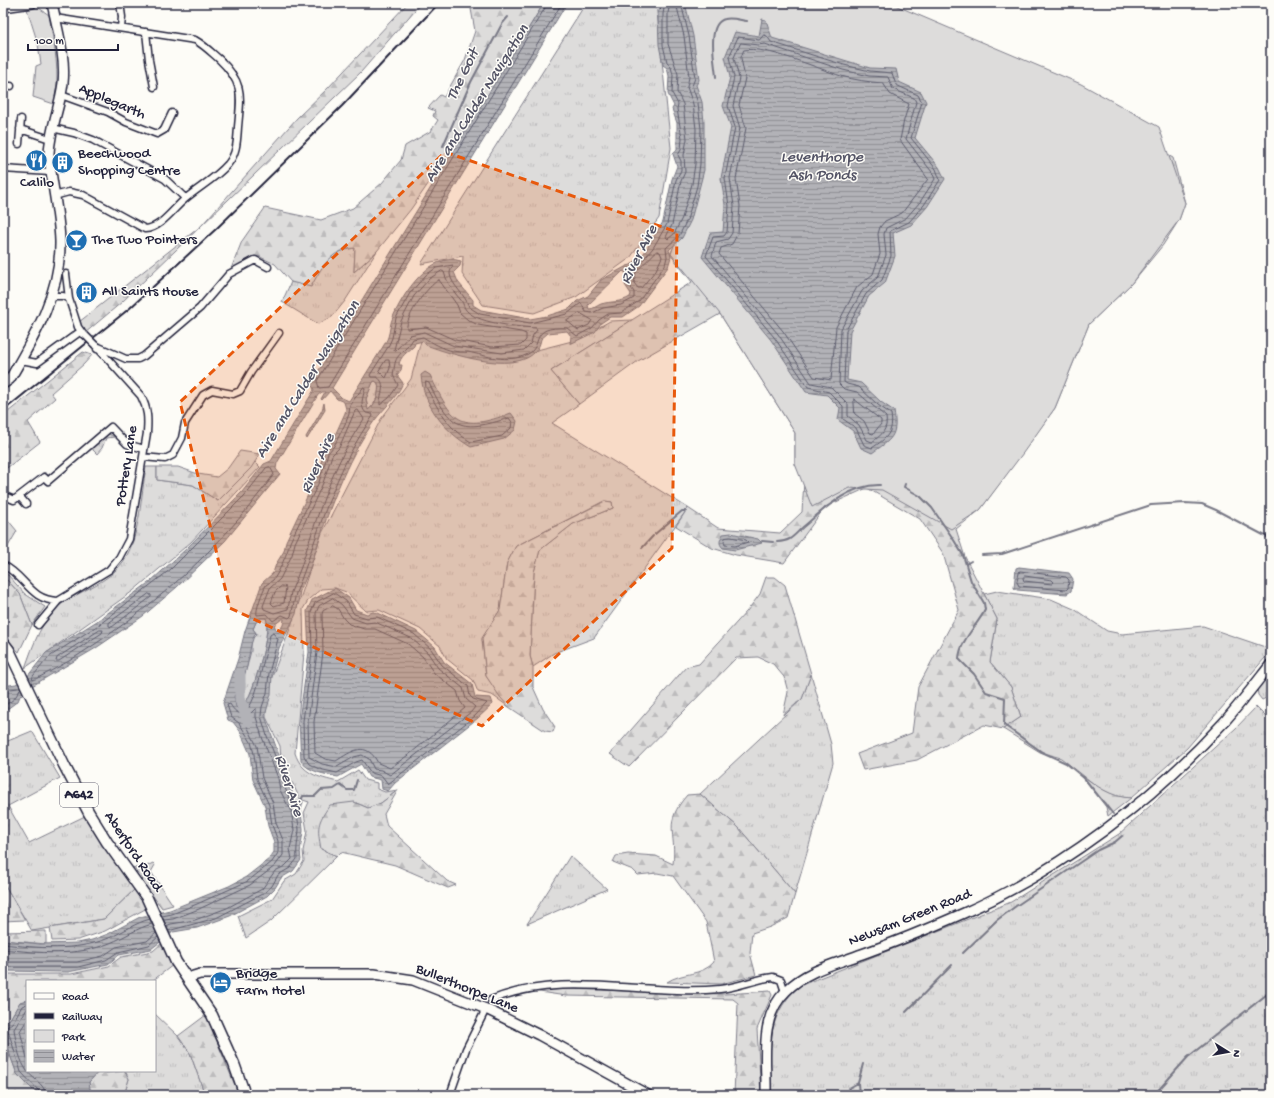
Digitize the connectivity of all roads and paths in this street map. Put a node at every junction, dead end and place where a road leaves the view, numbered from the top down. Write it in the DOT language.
graph roads {
  1 [pos="32,3"];
  2 [pos="52,3"];
  3 [pos="120,3"];
  4 [pos="3,7"];
  5 [pos="55,18"];
  6 [pos="121,28"];
  7 [pos="146,32"];
  8 [pos="3,86"];
  9 [pos="11,86"];
  10 [pos="154,87"];
  11 [pos="61,95"];
  12 [pos="172,112"];
  13 [pos="20,119"];
  14 [pos="52,128"];
  15 [pos="20,129"];
  16 [pos="50,139"];
  17 [pos="19,144"];
  18 [pos="3,169"];
  19 [pos="50,172"];
  20 [pos="54,196"];
  21 [pos="185,198"];
  22 [pos="268,267"];
  23 [pos="66,274"];
  24 [pos="52,296"];
  25 [pos="70,299"];
  26 [pos="81,331"];
  27 [pos="279,333"];
  28 [pos="96,347"];
  29 [pos="20,360"];
  30 [pos="3,384"];
  31 [pos="144,448"];
  32 [pos="143,457"];
  33 [pos="7,497"];
  34 [pos="20,497"];
  35 [pos="26,504"];
  36 [pos="3,565"];
  37 [pos="58,601"];
  38 [pos="38,625"];
  39 [pos="3,642"];
  40 [pos="1271,664"];
  41 [pos="187,978"];
  42 [pos="785,992"];
  43 [pos="491,1000"];
  44 [pos="486,1009"];
  45 [pos="245,1095"];
  46 [pos="450,1095"];
  47 [pos="648,1095"];
  48 [pos="766,1095"];
  1 -- 4 [label="street"];
  2 -- 5 [label="street"];
  3 -- 6 [label="street"];
  5 -- 6 [label="street"];
  5 -- 11 [label="street"];
  6 -- 7 [label="street"];
  7 -- 10 [label="street"];
  7 -- 21 [label="street"];
  8 -- 9 [label="street"];
  11 -- 12 [label="street, Applegarth"];
  11 -- 14 [label="street"];
  13 -- 15 [label="street"];
  14 -- 16 [label="street"];
  14 -- 21 [label="street"];
  15 -- 16 [label="street"];
  15 -- 17 [label="street"];
  16 -- 19 [label="street"];
  18 -- 19 [label="street"];
  19 -- 20 [label="street"];
  20 -- 21 [label="street"];
  20 -- 24 [label="street"];
  22 -- 28 [label="street"];
  23 -- 25 [label="street"];
  24 -- 25 [label="street"];
  24 -- 29 [label="street"];
  25 -- 26 [label="street"];
  26 -- 28 [label="street, Pottery Lane, bridge"];
  26 -- 29 [label="street"];
  27 -- 32 [label="street"];
  28 -- 31 [label="street, Pottery Lane"];
  29 -- 30 [label="street"];
  31 -- 32 [label="street, Pottery Lane"];
  31 -- 34 [label="street"];
  32 -- 37 [label="street, Pottery Lane"];
  33 -- 34 [label="street"];
  34 -- 35 [label="street"];
  36 -- 37 [label="street"];
  37 -- 38 [label="street, Pottery Lane"];
  39 -- 41 [label="main road, Aberford Road / A642"];
  40 -- 42 [label="street, Newsam Green Road"];
  41 -- 44 [label="street, Bullerthorpe Lane"];
  41 -- 45 [label="main road, A642"];
  42 -- 43 [label="street"];
  42 -- 48 [label="street, Newsam Green Road"];
  44 -- 46 [label="street"];
  44 -- 47 [label="street, Bullerthorpe Lane"];
}
